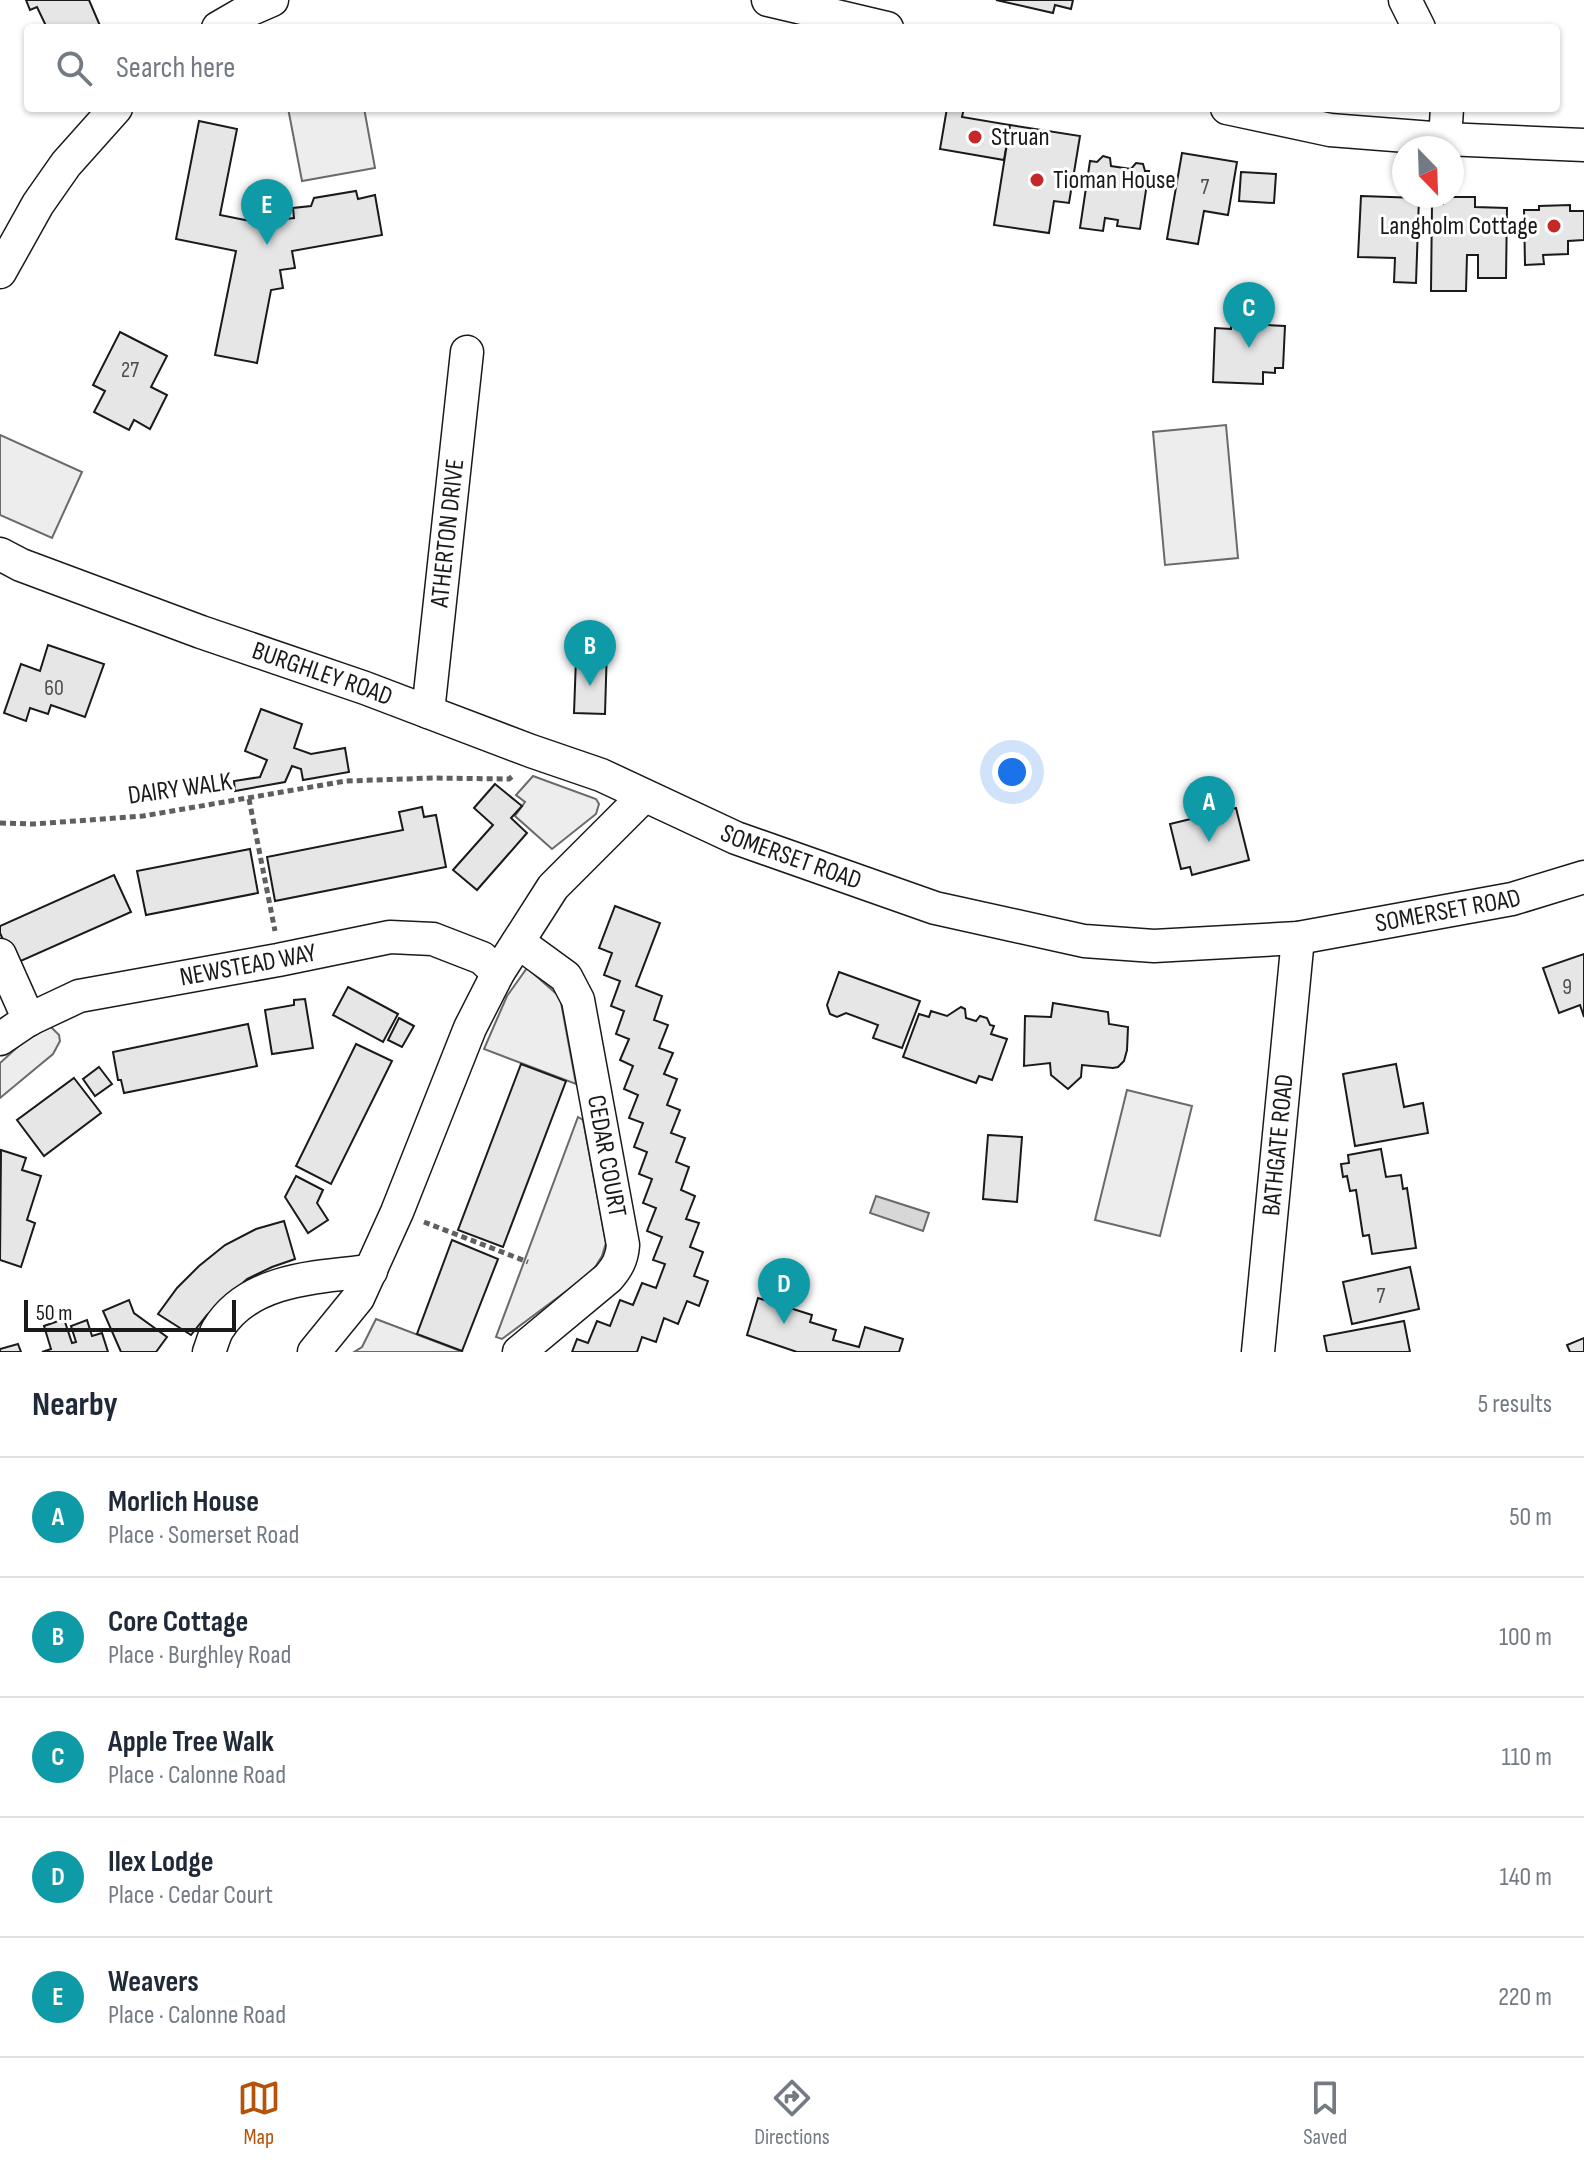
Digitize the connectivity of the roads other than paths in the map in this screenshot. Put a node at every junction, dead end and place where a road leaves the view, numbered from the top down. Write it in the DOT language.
graph roads {
  1 [pos="272,0"];
  2 [pos="768,0"];
  3 [pos="1405,0"];
  4 [pos="225,24"];
  5 [pos="870,24"];
  6 [pos="1417,24"];
  7 [pos="112,112"];
  8 [pos="1246,112"];
  9 [pos="1446,123"];
  10 [pos="1584,145"];
  11 [pos="0,272"];
  12 [pos="467,352"];
  13 [pos="0,554"];
  14 [pos="428,712"];
  15 [pos="644,796"];
  16 [pos="1584,877"];
  17 [pos="1298,938"];
  18 [pos="518,942"];
  19 [pos="0,955"];
  20 [pos="498,973"];
  21 [pos="29,1020"];
  22 [pos="0,1039"];
  23 [pos="371,1271"];
  24 [pos="209,1352"];
  25 [pos="315,1352"];
  26 [pos="519,1352"];
  27 [pos="1258,1352"];
  1 -- 4 [label="street"];
  2 -- 5 [label="street"];
  3 -- 6 [label="street"];
  7 -- 11 [label="street"];
  8 -- 9 [label="street"];
  9 -- 10 [label="street"];
  12 -- 14 [label="street, ATHERTON DRIVE"];
  13 -- 14 [label="street, BURGHLEY ROAD"];
  14 -- 15 [label="street, BURGHLEY ROAD"];
  15 -- 17 [label="street, SOMERSET ROAD"];
  15 -- 18 [label="street"];
  16 -- 17 [label="street, SOMERSET ROAD"];
  17 -- 27 [label="street, BATHGATE ROAD"];
  18 -- 20 [label="street"];
  18 -- 26 [label="street, CEDAR COURT"];
  19 -- 21 [label="street"];
  20 -- 21 [label="street, NEWSTEAD WAY"];
  20 -- 23 [label="street"];
  21 -- 22 [label="street, NEWSTEAD WAY"];
  23 -- 24 [label="street"];
  23 -- 25 [label="street"];
}
